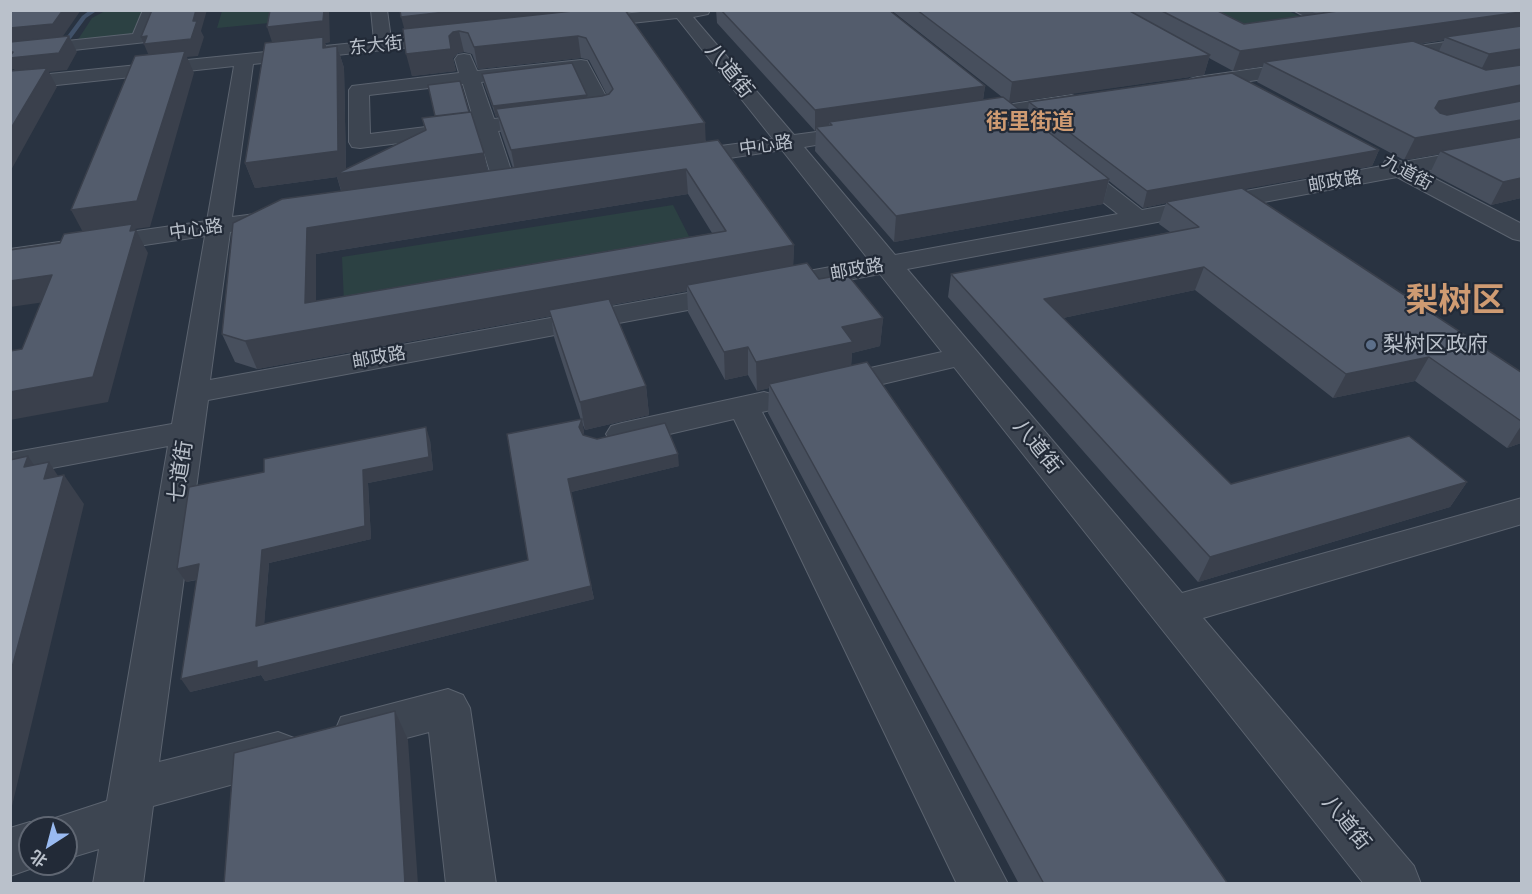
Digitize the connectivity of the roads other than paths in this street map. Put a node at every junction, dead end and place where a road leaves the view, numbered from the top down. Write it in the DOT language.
graph roads {
  1 [pos="151,10"];
  2 [pos="379,10"];
  3 [pos="689,11"];
  4 [pos="1300,19"];
  5 [pos="1350,20"];
  6 [pos="573,25"];
  7 [pos="1521,36"];
  8 [pos="383,45"];
  9 [pos="61,47"];
  10 [pos="10,52"];
  11 [pos="1407,52"];
  12 [pos="1374,57"];
  13 [pos="244,60"];
  14 [pos="1197,61"];
  15 [pos="1318,65"];
  16 [pos="1437,65"];
  17 [pos="470,77"];
  18 [pos="1229,78"];
  19 [pos="38,81"];
  20 [pos="10,84"];
  21 [pos="1172,87"];
  22 [pos="1259,94"];
  23 [pos="985,97"];
  24 [pos="1092,98"];
  25 [pos="1003,111"];
  26 [pos="957,118"];
  27 [pos="486,126"];
  28 [pos="1021,126"];
  29 [pos="878,130"];
  30 [pos="788,143"];
  31 [pos="1521,147"];
  32 [pos="1370,153"];
  33 [pos="1056,154"];
  34 [pos="658,162"];
  35 [pos="1401,170"];
  36 [pos="529,181"];
  37 [pos="505,185"];
  38 [pos="482,188"];
  39 [pos="299,215"];
  40 [pos="1137,218"];
  41 [pos="219,227"];
  42 [pos="1521,234"];
  43 [pos="10,257"];
  44 [pos="887,264"];
  45 [pos="962,356"];
  46 [pos="193,393"];
  47 [pos="743,406"];
  48 [pos="188,432"];
  49 [pos="599,439"];
  50 [pos="10,465"];
  51 [pos="1521,511"];
  52 [pos="1172,611"];
  53 [pos="130,804"];
  54 [pos="78,830"];
  55 [pos="118,884"];
  56 [pos="471,884"];
  57 [pos="983,884"];
  58 [pos="1396,884"];
  1 -- 9 [label="street"];
  2 -- 8 [label="street"];
  3 -- 6 [label="street"];
  3 -- 30 [label="street, 八道街"];
  4 -- 5 [label="street"];
  7 -- 11 [label="street"];
  8 -- 13 [label="street, 东大街"];
  8 -- 17 [label="street, 东大街"];
  9 -- 10 [label="street"];
  9 -- 19 [label="street"];
  11 -- 12 [label="street"];
  11 -- 16 [label="street"];
  13 -- 19 [label="street, 东大街"];
  13 -- 41 [label="street, 七道街"];
  14 -- 18 [label="street"];
  15 -- 18 [label="street"];
  17 -- 27 [label="street"];
  17 -- 27 [label="street"];
  17 -- 27 [label="street"];
  18 -- 21 [label="street"];
  18 -- 22 [label="street"];
  19 -- 20 [label="street, 东大街"];
  23 -- 25 [label="street"];
  24 -- 25 [label="street"];
  25 -- 26 [label="street"];
  25 -- 28 [label="street"];
  27 -- 37 [label="street"];
  29 -- 30 [label="street, 中心路"];
  30 -- 34 [label="street, 中心路"];
  30 -- 44 [label="street, 八道街"];
  31 -- 35 [label="street, 邮政路"];
  32 -- 35 [label="street, 九道街"];
  33 -- 40 [label="street"];
  35 -- 40 [label="street, 邮政路"];
  35 -- 42 [label="street, 九道街"];
  36 -- 37 [label="street"];
  37 -- 38 [label="street"];
  39 -- 41 [label="street, 中心路"];
  40 -- 44 [label="street, 邮政路"];
  41 -- 43 [label="street, 中心路"];
  41 -- 46 [label="street, 七道街"];
  44 -- 45 [label="street, 八道街"];
  44 -- 46 [label="street, 邮政路"];
  45 -- 47 [label="street"];
  45 -- 52 [label="street, 八道街"];
  46 -- 48 [label="street, 七道街"];
  47 -- 49 [label="street"];
  47 -- 57 [label="street"];
  48 -- 50 [label="street"];
  48 -- 53 [label="street, 七道街"];
  51 -- 52 [label="street"];
  52 -- 58 [label="street, 八道街"];
  53 -- 54 [label="street"];
  53 -- 55 [label="street, 七道街"];
  53 -- 56 [label="street"];
}
